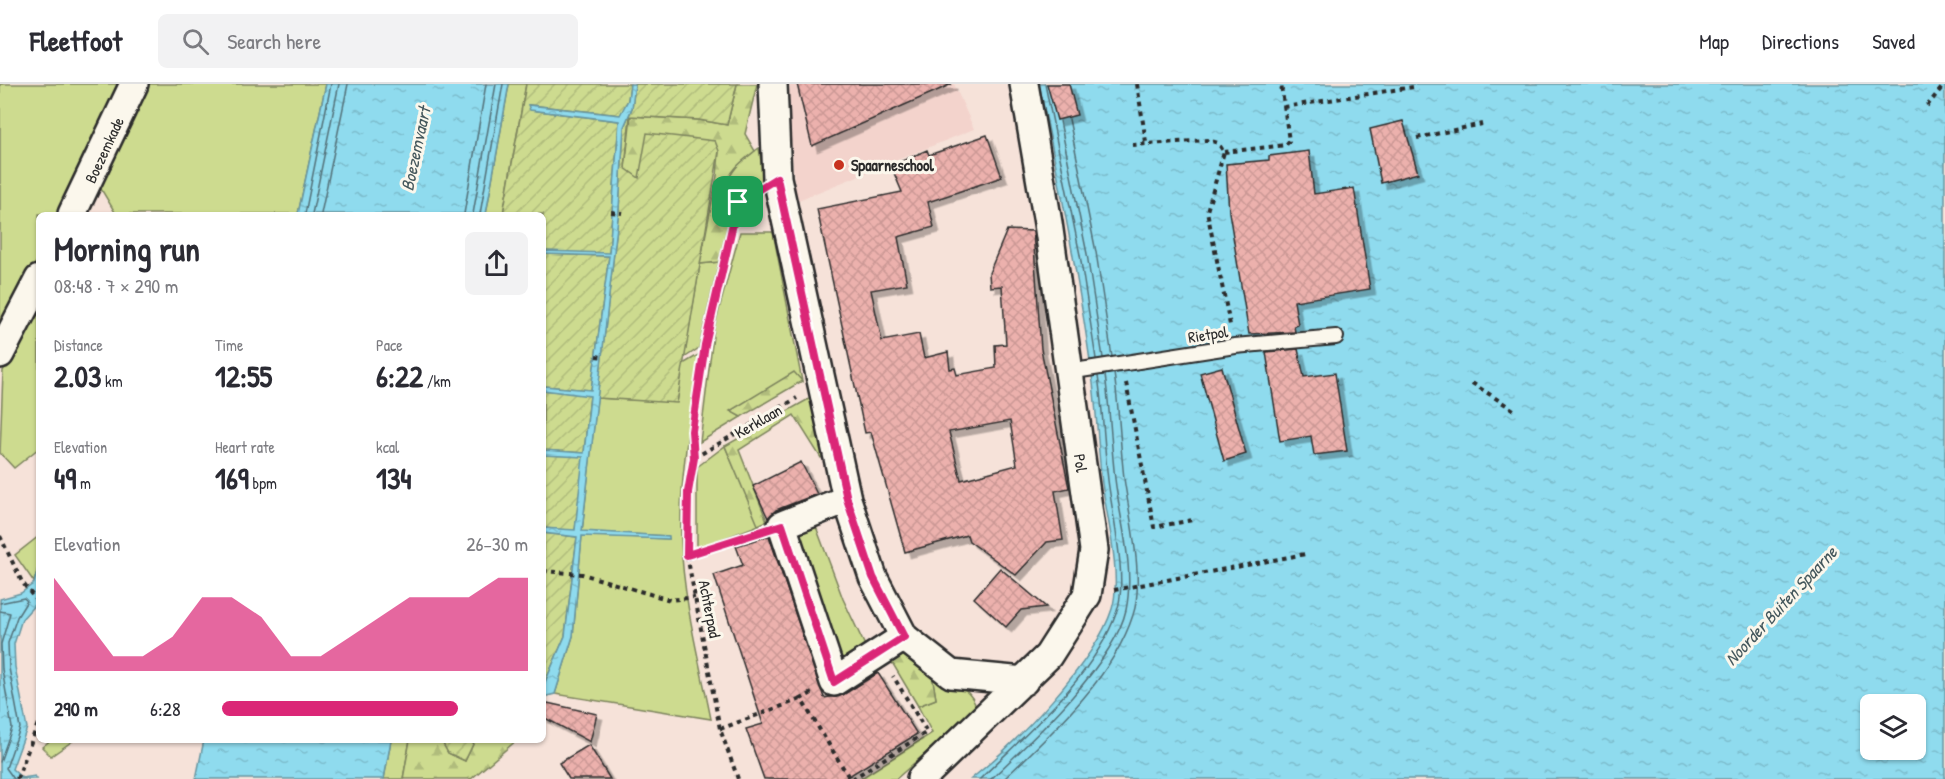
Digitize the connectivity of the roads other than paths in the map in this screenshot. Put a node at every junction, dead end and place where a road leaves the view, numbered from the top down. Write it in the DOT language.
graph roads {
  1 [pos="134,84"];
  2 [pos="773,84"];
  3 [pos="1024,84"];
  4 [pos="73,212"];
  5 [pos="36,285"];
  6 [pos="1336,337"];
  7 [pos="0,354"];
  8 [pos="1077,371"];
  9 [pos="847,499"];
  10 [pos="904,637"];
  11 [pos="1024,681"];
  12 [pos="921,779"];
  1 -- 4 [label="street, Boezemkade"];
  2 -- 9 [label="street"];
  3 -- 8 [label="street, Pol"];
  5 -- 7 [label="street"];
  6 -- 8 [label="lane, Rietpol"];
  8 -- 11 [label="street, Pol"];
  9 -- 10 [label="street"];
  9 -- 10 [label="street"];
  10 -- 11 [label="street"];
  11 -- 12 [label="street, Pol"];
}
